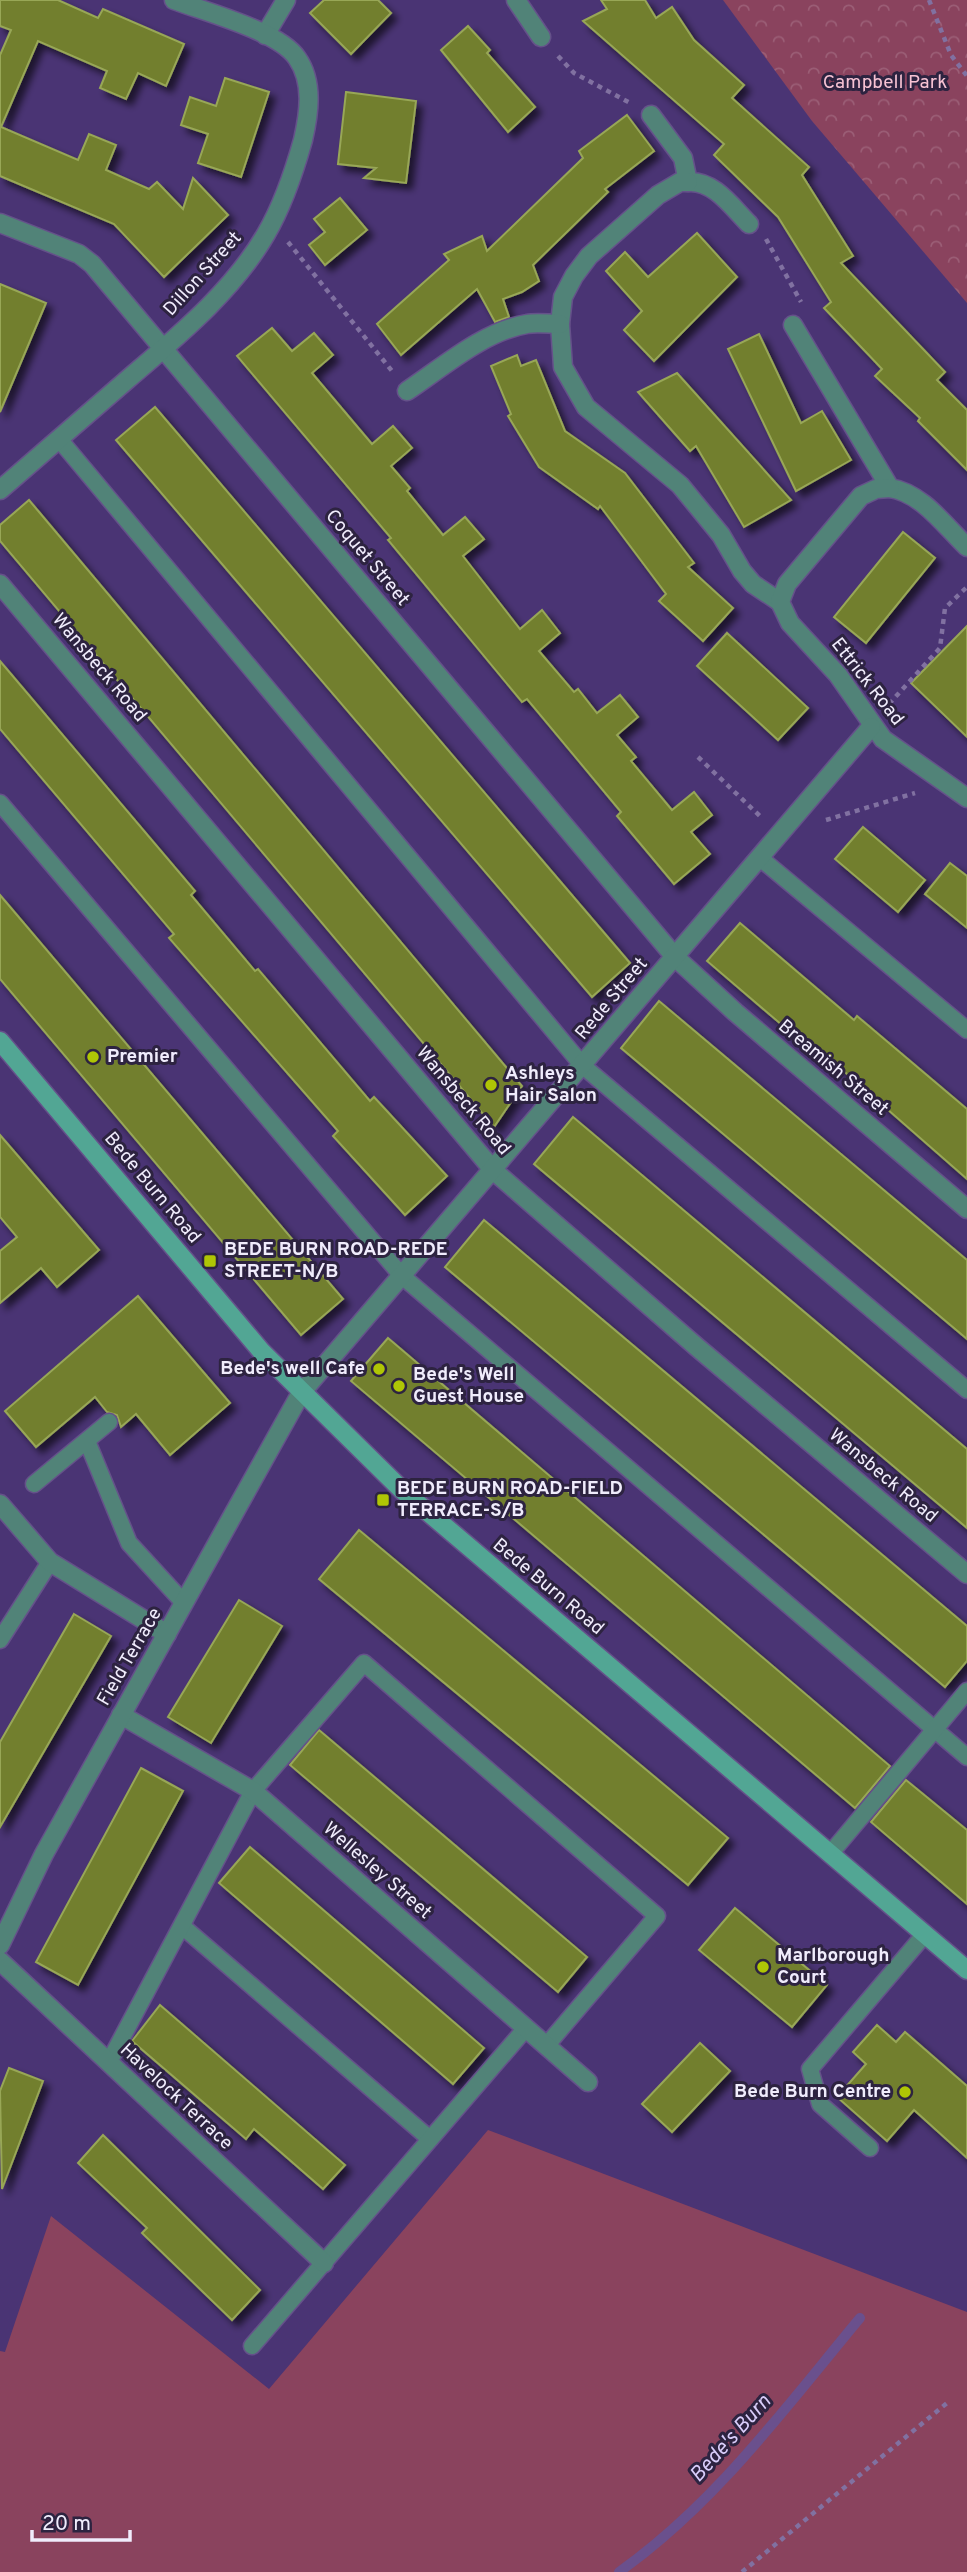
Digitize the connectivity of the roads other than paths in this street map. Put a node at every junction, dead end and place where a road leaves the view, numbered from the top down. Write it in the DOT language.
graph roads {
  1 [pos="174,0"];
  2 [pos="286,0"];
  3 [pos="516,0"];
  4 [pos="265,35"];
  5 [pos="541,37"];
  6 [pos="651,115"];
  7 [pos="688,182"];
  8 [pos="0,223"];
  9 [pos="749,224"];
  10 [pos="560,324"];
  11 [pos="793,325"];
  12 [pos="164,348"];
  13 [pos="407,391"];
  14 [pos="59,439"];
  15 [pos="890,488"];
  16 [pos="0,490"];
  17 [pos="967,547"];
  18 [pos="0,584"];
  19 [pos="780,602"];
  20 [pos="872,727"];
  21 [pos="967,798"];
  22 [pos="0,803"];
  23 [pos="760,858"];
  24 [pos="675,957"];
  25 [pos="967,1030"];
  26 [pos="0,1041"];
  27 [pos="583,1066"];
  28 [pos="494,1171"];
  29 [pos="967,1209"];
  30 [pos="402,1276"];
  31 [pos="967,1390"];
  32 [pos="301,1393"];
  33 [pos="109,1422"];
  34 [pos="87,1441"];
  35 [pos="34,1484"];
  36 [pos="0,1504"];
  37 [pos="50,1562"];
  38 [pos="967,1574"];
  39 [pos="184,1603"];
  40 [pos="167,1634"];
  41 [pos="0,1640"];
  42 [pos="967,1691"];
  43 [pos="121,1715"];
  44 [pos="934,1729"];
  45 [pos="967,1757"];
  46 [pos="253,1791"];
  47 [pos="830,1854"];
  48 [pos="182,1926"];
  49 [pos="925,1934"];
  50 [pos="0,1945"];
  51 [pos="0,1961"];
  52 [pos="967,1970"];
  53 [pos="526,2028"];
  54 [pos="546,2046"];
  55 [pos="108,2062"];
  56 [pos="588,2082"];
  57 [pos="430,2139"];
  58 [pos="870,2148"];
  59 [pos="324,2263"];
  60 [pos="252,2346"];
  1 -- 4 [label="street, Dillon Street"];
  2 -- 4 [label="street"];
  3 -- 5 [label="street"];
  4 -- 12 [label="street, Dillon Street"];
  6 -- 7 [label="street"];
  7 -- 9 [label="street"];
  7 -- 10 [label="street"];
  8 -- 12 [label="street, Coquet Street"];
  10 -- 13 [label="street"];
  10 -- 19 [label="street"];
  11 -- 15 [label="street"];
  12 -- 14 [label="street, Dillon Street"];
  12 -- 24 [label="street, Coquet Street"];
  14 -- 16 [label="street, Dillon Street"];
  14 -- 27 [label="lane"];
  15 -- 17 [label="street"];
  15 -- 19 [label="street"];
  18 -- 28 [label="street, Wansbeck Road"];
  19 -- 20 [label="street, Ettrick Road"];
  20 -- 21 [label="street, Ettrick Road"];
  20 -- 23 [label="street, Rede Street"];
  22 -- 30 [label="lane"];
  23 -- 24 [label="street, Rede Street"];
  23 -- 25 [label="lane"];
  24 -- 27 [label="street, Rede Street"];
  24 -- 29 [label="street, Breamish Street"];
  26 -- 32 [label="main road, Bede Burn Road"];
  27 -- 28 [label="street, Rede Street"];
  27 -- 31 [label="lane"];
  28 -- 30 [label="street, Rede Street"];
  28 -- 38 [label="street, Wansbeck Road"];
  30 -- 32 [label="street, Rede Street"];
  30 -- 44 [label="lane"];
  32 -- 39 [label="street, Field Terrace"];
  32 -- 47 [label="main road, Bede Burn Road"];
  33 -- 34 [label="lane"];
  34 -- 35 [label="lane"];
  34 -- 39 [label="lane"];
  36 -- 37 [label="street"];
  37 -- 40 [label="street"];
  37 -- 41 [label="lane"];
  39 -- 40 [label="street, Field Terrace"];
  40 -- 43 [label="street, Field Terrace"];
  42 -- 44 [label="lane"];
  43 -- 46 [label="street, Wellesley Street"];
  43 -- 50 [label="street, Field Terrace"];
  44 -- 45 [label="lane"];
  44 -- 47 [label="lane"];
  46 -- 48 [label="lane"];
  46 -- 53 [label="street, Wellesley Street"];
  46 -- 54 [label="lane"];
  47 -- 49 [label="main road, Bede Burn Road"];
  48 -- 55 [label="lane"];
  48 -- 57 [label="lane"];
  49 -- 52 [label="main road, Bede Burn Road"];
  49 -- 58 [label="lane"];
  51 -- 55 [label="street, Havelock Terrace"];
  53 -- 54 [label="street, Wellesley Street"];
  53 -- 57 [label="lane"];
  54 -- 56 [label="street, Wellesley Street"];
  55 -- 59 [label="street, Havelock Terrace"];
  57 -- 59 [label="lane"];
  59 -- 60 [label="lane"];
}
